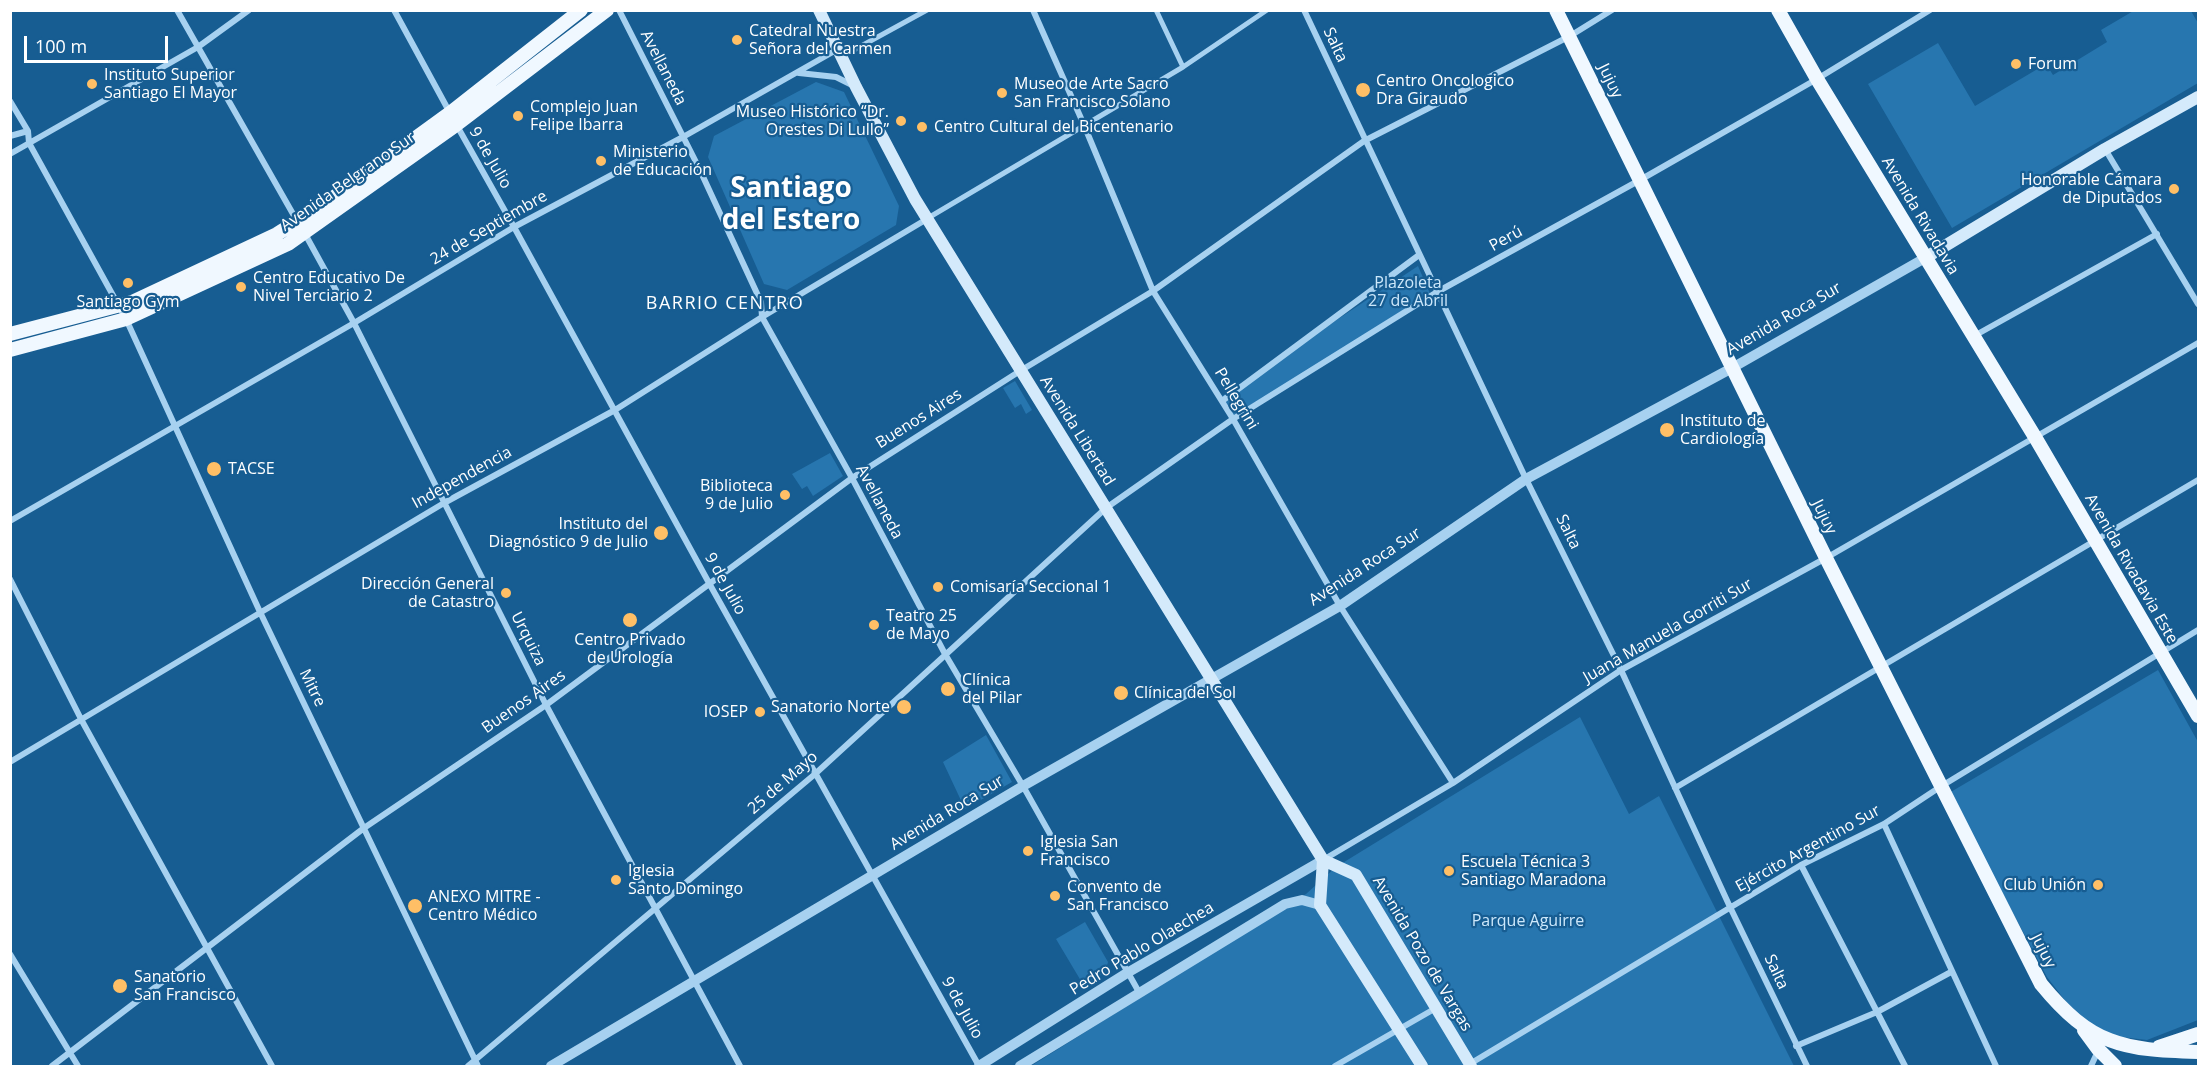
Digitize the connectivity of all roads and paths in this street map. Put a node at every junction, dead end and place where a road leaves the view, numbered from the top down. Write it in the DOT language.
graph roads {
  1 [pos="177,10"];
  2 [pos="249,10"];
  3 [pos="394,10"];
  4 [pos="581,10"];
  5 [pos="607,10"];
  6 [pos="619,10"];
  7 [pos="819,10"];
  8 [pos="927,10"];
  9 [pos="1032,10"];
  10 [pos="1156,10"];
  11 [pos="1268,10"];
  12 [pos="1304,10"];
  13 [pos="1556,10"];
  14 [pos="1612,10"];
  15 [pos="1778,10"];
  16 [pos="1930,10"];
  17 [pos="1570,36"];
  18 [pos="198,47"];
  19 [pos="840,53"];
  20 [pos="1183,67"];
  21 [pos="798,73"];
  22 [pos="1817,79"];
  23 [pos="856,87"];
  24 [pos="2199,97"];
  25 [pos="10,101"];
  26 [pos="450,113"];
  27 [pos="456,125"];
  28 [pos="1084,125"];
  29 [pos="28,131"];
  30 [pos="10,136"];
  31 [pos="683,136"];
  32 [pos="1364,141"];
  33 [pos="29,143"];
  34 [pos="2105,149"];
  35 [pos="10,154"];
  36 [pos="1640,180"];
  37 [pos="927,219"];
  38 [pos="298,222"];
  39 [pos="514,227"];
  40 [pos="305,234"];
  41 [pos="2157,234"];
  42 [pos="1419,255"];
  43 [pos="1926,258"];
  44 [pos="1153,291"];
  45 [pos="1437,292"];
  46 [pos="2199,304"];
  47 [pos="122,313"];
  48 [pos="762,317"];
  49 [pos="354,323"];
  50 [pos="10,334"];
  51 [pos="1973,336"];
  52 [pos="2199,343"];
  53 [pos="10,350"];
  54 [pos="1732,368"];
  55 [pos="1020,371"];
  56 [pos="1222,400"];
  57 [pos="615,410"];
  58 [pos="1233,419"];
  59 [pos="175,426"];
  60 [pos="2035,437"];
  61 [pos="852,478"];
  62 [pos="1526,479"];
  63 [pos="2199,480"];
  64 [pos="444,503"];
  65 [pos="1106,508"];
  66 [pos="10,521"];
  67 [pos="2096,541"];
  68 [pos="1826,558"];
  69 [pos="10,579"];
  70 [pos="709,584"];
  71 [pos="1340,606"];
  72 [pos="260,612"];
  73 [pos="2199,630"];
  74 [pos="2160,652"];
  75 [pos="945,654"];
  76 [pos="1881,668"];
  77 [pos="1621,670"];
  78 [pos="1210,681"];
  79 [pos="546,705"];
  80 [pos="2199,716"];
  81 [pos="82,721"];
  82 [pos="10,762"];
  83 [pos="815,774"];
  84 [pos="1453,783"];
  85 [pos="1023,786"];
  86 [pos="1940,786"];
  87 [pos="1675,788"];
  88 [pos="1884,824"];
  89 [pos="364,828"];
  90 [pos="1323,860"];
  91 [pos="1801,865"];
  92 [pos="873,876"];
  93 [pos="1320,906"];
  94 [pos="1730,907"];
  95 [pos="657,910"];
  96 [pos="207,949"];
  97 [pos="10,954"];
  98 [pos="1951,972"];
  99 [pos="1127,973"];
  100 [pos="694,981"];
  101 [pos="1140,994"];
  102 [pos="1436,1008"];
  103 [pos="1877,1012"];
  104 [pos="1398,1028"];
  105 [pos="2199,1034"];
  106 [pos="2102,1044"];
  107 [pos="1797,1046"];
  108 [pos="2151,1049"];
  109 [pos="2199,1052"];
  110 [pos="71,1053"];
  111 [pos="476,1064"];
  112 [pos="52,1066"];
  113 [pos="78,1066"];
  114 [pos="272,1066"];
  115 [pos="468,1066"];
  116 [pos="551,1066"];
  117 [pos="740,1066"];
  118 [pos="979,1066"];
  119 [pos="1020,1066"];
  120 [pos="1335,1066"];
  121 [pos="1422,1066"];
  122 [pos="1468,1066"];
  123 [pos="1807,1066"];
  124 [pos="1905,1066"];
  125 [pos="1996,1066"];
  126 [pos="2091,1066"];
  127 [pos="2115,1066"];
  1 -- 18 [label="street, Urquiza"];
  2 -- 18 [label="street"];
  3 -- 26 [label="street, 9 de Julio"];
  4 -- 26 [label="main road, Avenida Belgrano Sur"];
  5 -- 27 [label="main road, Avenida Belgrano Sur"];
  6 -- 31 [label="street, Avellaneda"];
  7 -- 19 [label="main road, Avenida Libertad"];
  8 -- 19 [label="street"];
  9 -- 28 [label="street, Pellegrini"];
  10 -- 20 [label="street"];
  11 -- 20 [label="street"];
  12 -- 32 [label="street, Salta"];
  13 -- 17 [label="main road, Jujuy"];
  14 -- 17 [label="street, Buenos Aires"];
  15 -- 22 [label="main road, Avenida Rivadavia"];
  16 -- 22 [label="street, Perú"];
  17 -- 32 [label="street, Buenos Aires"];
  17 -- 36 [label="main road, Jujuy"];
  18 -- 33 [label="street"];
  18 -- 38 [label="street, Urquiza"];
  19 -- 21 [label="street, 24 de Septiembre"];
  19 -- 23 [label="main road, Avenida Libertad"];
  20 -- 28 [label="street"];
  21 -- 23 [label="street"];
  21 -- 31 [label="street, 24 de Septiembre"];
  22 -- 36 [label="street, Perú"];
  22 -- 43 [label="main road, Avenida Rivadavia"];
  23 -- 37 [label="main road, Avenida Libertad"];
  24 -- 34 [label="main road, Avenida Roca Sur"];
  25 -- 29 [label="street"];
  26 -- 27 [label="street, 9 de Julio"];
  26 -- 38 [label="main road, Avenida Belgrano Sur"];
  27 -- 39 [label="street, 9 de Julio"];
  27 -- 40 [label="main road, Avenida Belgrano Sur"];
  28 -- 37 [label="street"];
  28 -- 44 [label="street, Pellegrini"];
  29 -- 30 [label="street"];
  29 -- 33 [label="street"];
  31 -- 39 [label="street, 24 de Septiembre"];
  31 -- 48 [label="street, Avellaneda"];
  32 -- 42 [label="street, Salta"];
  32 -- 44 [label="street, Buenos Aires"];
  33 -- 35 [label="street"];
  33 -- 47 [label="street, Mitre"];
  34 -- 41 [label="street"];
  34 -- 43 [label="main road, Avenida Roca Sur"];
  36 -- 45 [label="street, Perú"];
  36 -- 54 [label="main road, Jujuy"];
  37 -- 48 [label="street, Independencia"];
  37 -- 55 [label="main road, Avenida Libertad"];
  38 -- 40 [label="street, Urquiza"];
  38 -- 47 [label="main road, Avenida Belgrano Sur"];
  39 -- 49 [label="street, 24 de Septiembre"];
  39 -- 57 [label="street, 9 de Julio"];
  40 -- 47 [label="main road, Avenida Belgrano Sur"];
  40 -- 49 [label="street, Urquiza"];
  41 -- 46 [label="street"];
  41 -- 51 [label="street"];
  42 -- 45 [label="street, Salta"];
  42 -- 56 [label="street"];
  43 -- 51 [label="main road, Avenida Rivadavia"];
  43 -- 54 [label="street, Avenida Roca Sur"];
  44 -- 55 [label="street, Buenos Aires"];
  44 -- 56 [label="street, Pellegrini"];
  45 -- 58 [label="street, Perú"];
  45 -- 62 [label="street, Salta"];
  47 -- 50 [label="main road, Avenida Belgrano Sur"];
  47 -- 53 [label="main road, Avenida Belgrano Sur"];
  47 -- 59 [label="street, Mitre"];
  48 -- 57 [label="street, Independencia"];
  48 -- 61 [label="street, Avellaneda"];
  49 -- 59 [label="street, 24 de Septiembre"];
  49 -- 64 [label="street, Urquiza"];
  51 -- 60 [label="main road, Avenida Rivadavia"];
  52 -- 60 [label="street, Juana Manuela Gorriti Sur"];
  54 -- 62 [label="street, Avenida Roca Sur"];
  54 -- 68 [label="main road, Jujuy"];
  55 -- 61 [label="street, Buenos Aires"];
  55 -- 65 [label="main road, Avenida Libertad"];
  56 -- 58 [label="street, Pellegrini"];
  57 -- 64 [label="street, Independencia"];
  57 -- 70 [label="street, 9 de Julio"];
  58 -- 65 [label="street, Perú"];
  58 -- 71 [label="street, Pellegrini"];
  59 -- 66 [label="street, 24 de Septiembre"];
  59 -- 72 [label="street, Mitre"];
  60 -- 67 [label="main road, Avenida Rivadavia Este"];
  60 -- 68 [label="street, Juana Manuela Gorriti Sur"];
  61 -- 70 [label="street, Buenos Aires"];
  61 -- 75 [label="street, Avellaneda"];
  62 -- 71 [label="street, Avenida Roca Sur"];
  62 -- 77 [label="street, Salta"];
  63 -- 67 [label="street"];
  64 -- 72 [label="street, Independencia"];
  64 -- 79 [label="street, Urquiza"];
  65 -- 75 [label="street, 25 de Mayo"];
  65 -- 78 [label="main road, Avenida Libertad"];
  67 -- 74 [label="main road, Avenida Rivadavia Este"];
  67 -- 76 [label="street"];
  68 -- 76 [label="main road, Jujuy"];
  68 -- 77 [label="street, Juana Manuela Gorriti Sur"];
  69 -- 81 [label="street"];
  70 -- 79 [label="street, Buenos Aires"];
  70 -- 83 [label="street, 9 de Julio"];
  71 -- 78 [label="street, Avenida Roca Sur"];
  71 -- 84 [label="street, Pellegrini"];
  72 -- 81 [label="street, Independencia"];
  72 -- 89 [label="street, Mitre"];
  73 -- 74 [label="street, Ejército Argentino Sur"];
  74 -- 80 [label="main road, Avenida Rivadavia Este"];
  74 -- 86 [label="street, Ejército Argentino Sur"];
  75 -- 83 [label="street, 25 de Mayo"];
  75 -- 85 [label="street, Avellaneda"];
  76 -- 86 [label="main road, Jujuy"];
  76 -- 87 [label="street"];
  77 -- 84 [label="street, Juana Manuela Gorriti Sur"];
  77 -- 87 [label="street, Salta"];
  78 -- 85 [label="street, Avenida Roca Sur"];
  78 -- 90 [label="main road, Avenida Libertad"];
  79 -- 89 [label="street, Buenos Aires"];
  79 -- 95 [label="street, Urquiza"];
  81 -- 82 [label="street, Independencia"];
  81 -- 96 [label="street"];
  83 -- 92 [label="street, 9 de Julio"];
  83 -- 95 [label="street, 25 de Mayo"];
  84 -- 90 [label="street, Juana Manuela Gorriti Sur"];
  85 -- 92 [label="street, Avenida Roca Sur"];
  85 -- 99 [label="street, Avellaneda"];
  86 -- 88 [label="street, Ejército Argentino Sur"];
  86 -- 106 [label="main road, Jujuy"];
  87 -- 94 [label="street, Salta"];
  88 -- 91 [label="street, Ejército Argentino Sur"];
  88 -- 98 [label="street"];
  89 -- 96 [label="street, Buenos Aires"];
  89 -- 111 [label="street, Mitre"];
  90 -- 93 [label="main road"];
  90 -- 99 [label="street, Pedro Pablo Olaechea"];
  90 -- 102 [label="main road, Avenida Pozo de Vargas"];
  91 -- 94 [label="street, Ejército Argentino Sur"];
  91 -- 103 [label="street"];
  92 -- 100 [label="street, Avenida Roca Sur"];
  92 -- 118 [label="street, 9 de Julio"];
  93 -- 101 [label="street"];
  93 -- 104 [label="main road"];
  94 -- 107 [label="street, Salta"];
  94 -- 122 [label="street, Ejército Argentino Sur"];
  95 -- 100 [label="street, Urquiza"];
  95 -- 111 [label="street, 25 de Mayo"];
  96 -- 110 [label="street, Buenos Aires"];
  96 -- 114 [label="street"];
  97 -- 110 [label="street"];
  98 -- 103 [label="street"];
  98 -- 125 [label="street"];
  99 -- 101 [label="street, Avellaneda"];
  99 -- 118 [label="street, Pedro Pablo Olaechea"];
  100 -- 116 [label="street, Avenida Roca Sur"];
  100 -- 117 [label="street, Urquiza"];
  101 -- 119 [label="street"];
  102 -- 104 [label="street"];
  102 -- 122 [label="main road, Avenida Pozo de Vargas"];
  103 -- 107 [label="street"];
  103 -- 124 [label="street"];
  104 -- 120 [label="street"];
  104 -- 121 [label="main road"];
  105 -- 108 [label="main road"];
  106 -- 108 [label="main road"];
  106 -- 126 [label="street"];
  106 -- 127 [label="main road"];
  107 -- 123 [label="street, Salta"];
  108 -- 109 [label="main road"];
  110 -- 112 [label="street, Buenos Aires"];
  110 -- 113 [label="street"];
  111 -- 115 [label="street, 25 de Mayo"];
}
